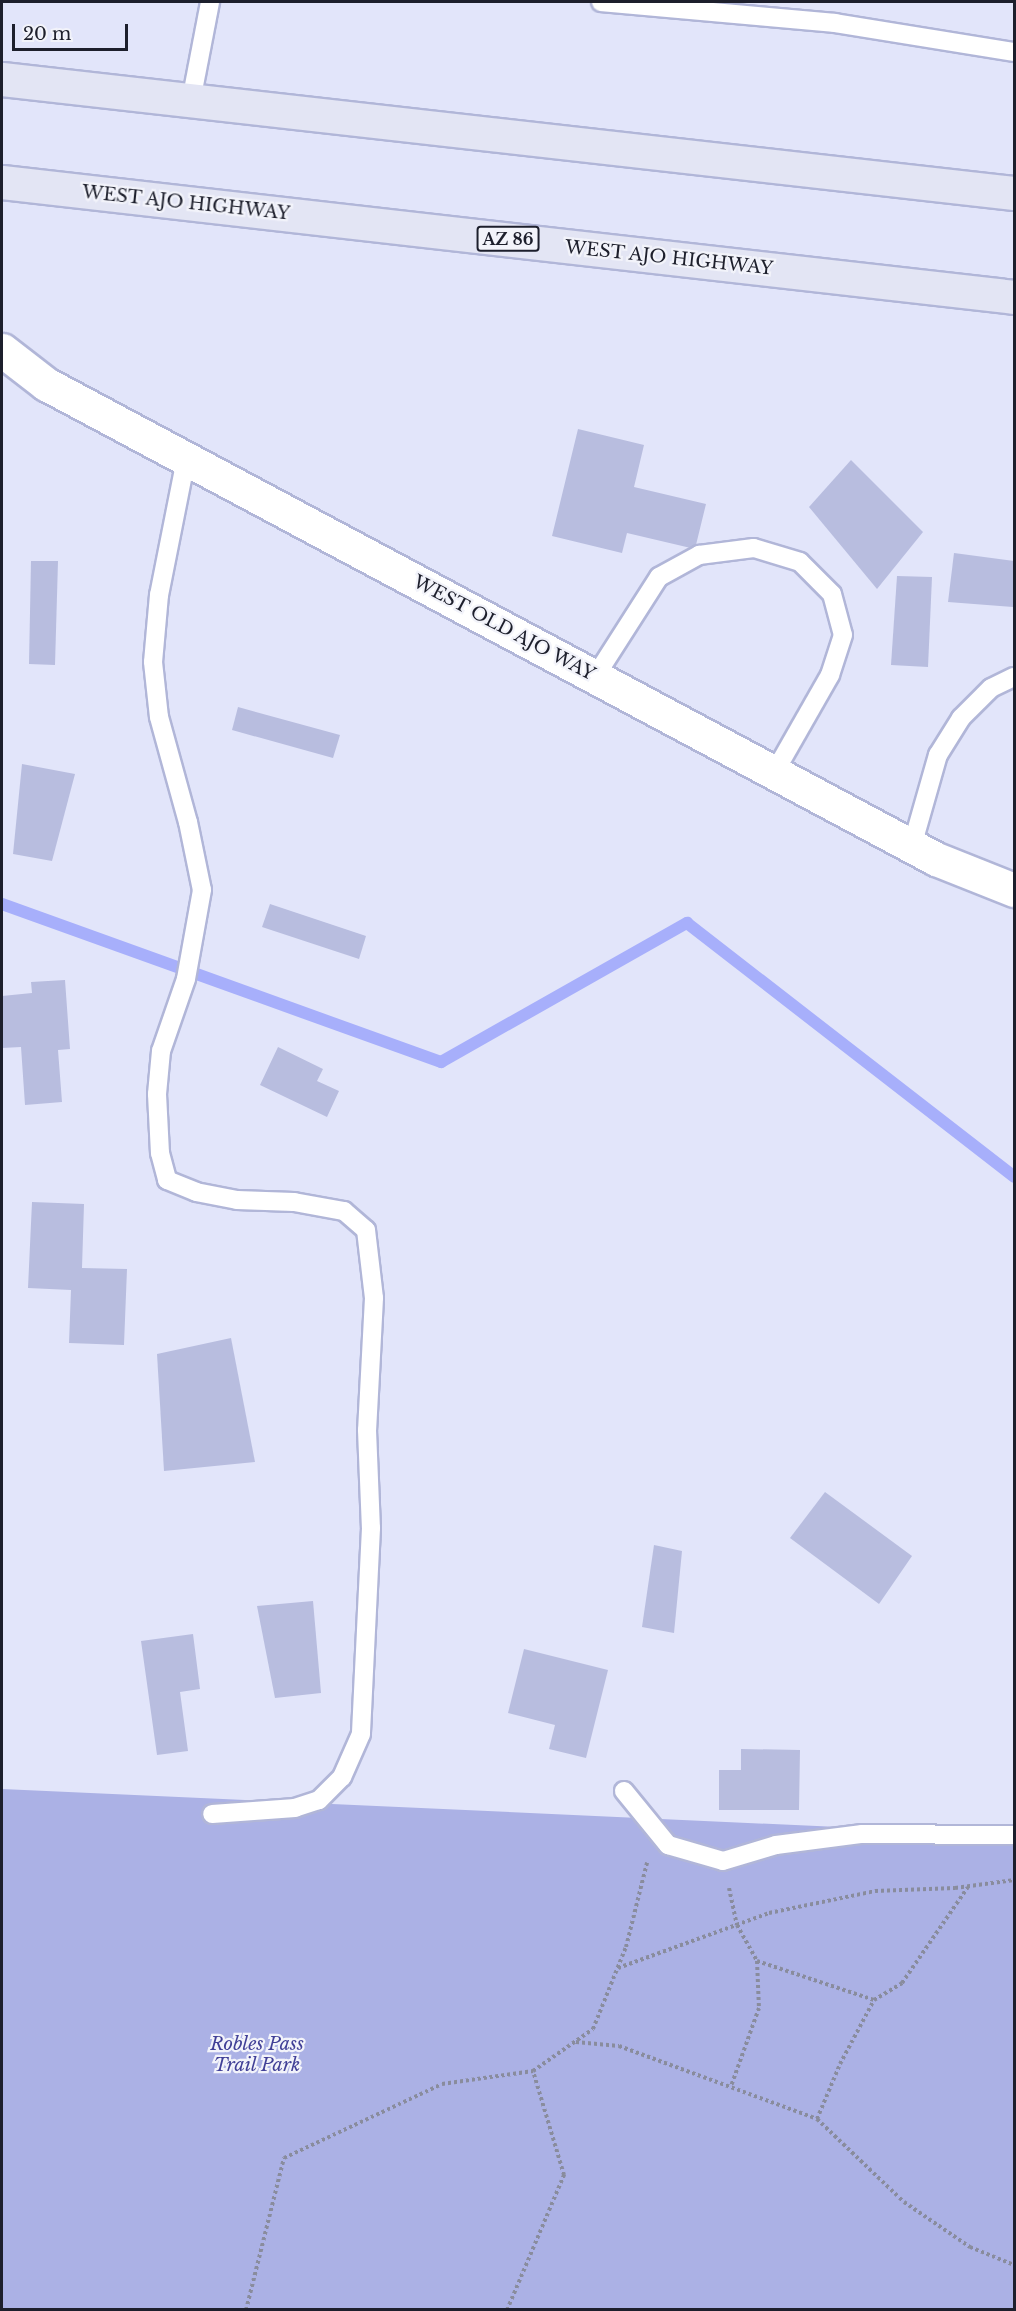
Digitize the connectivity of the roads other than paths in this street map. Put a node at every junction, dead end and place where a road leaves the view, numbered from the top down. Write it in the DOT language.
graph roads {
  1 [pos="210,2"];
  2 [pos="601,2"];
  3 [pos="1014,52"];
  4 [pos="2,79"];
  5 [pos="191,101"];
  6 [pos="2,182"];
  7 [pos="1014,193"];
  8 [pos="1014,297"];
  9 [pos="2,350"];
  10 [pos="186,459"];
  11 [pos="1014,676"];
  12 [pos="595,677"];
  13 [pos="774,772"];
  14 [pos="912,846"];
  15 [pos="1014,890"];
  16 [pos="624,1791"];
  17 [pos="212,1814"];
  18 [pos="1014,1835"];
  1 -- 5 [label="lane"];
  2 -- 3 [label="lane"];
  4 -- 5 [label="main road"];
  5 -- 7 [label="main road"];
  6 -- 8 [label="main road, WEST AJO HIGHWAY / AZ 86"];
  9 -- 10 [label="street, WEST OLD AJO WAY"];
  10 -- 12 [label="street, WEST OLD AJO WAY"];
  10 -- 17 [label="lane"];
  11 -- 14 [label="lane"];
  12 -- 13 [label="street, WEST OLD AJO WAY"];
  12 -- 13 [label="lane"];
  13 -- 14 [label="street, WEST OLD AJO WAY"];
  14 -- 15 [label="street, WEST OLD AJO WAY"];
  16 -- 18 [label="lane"];
}
